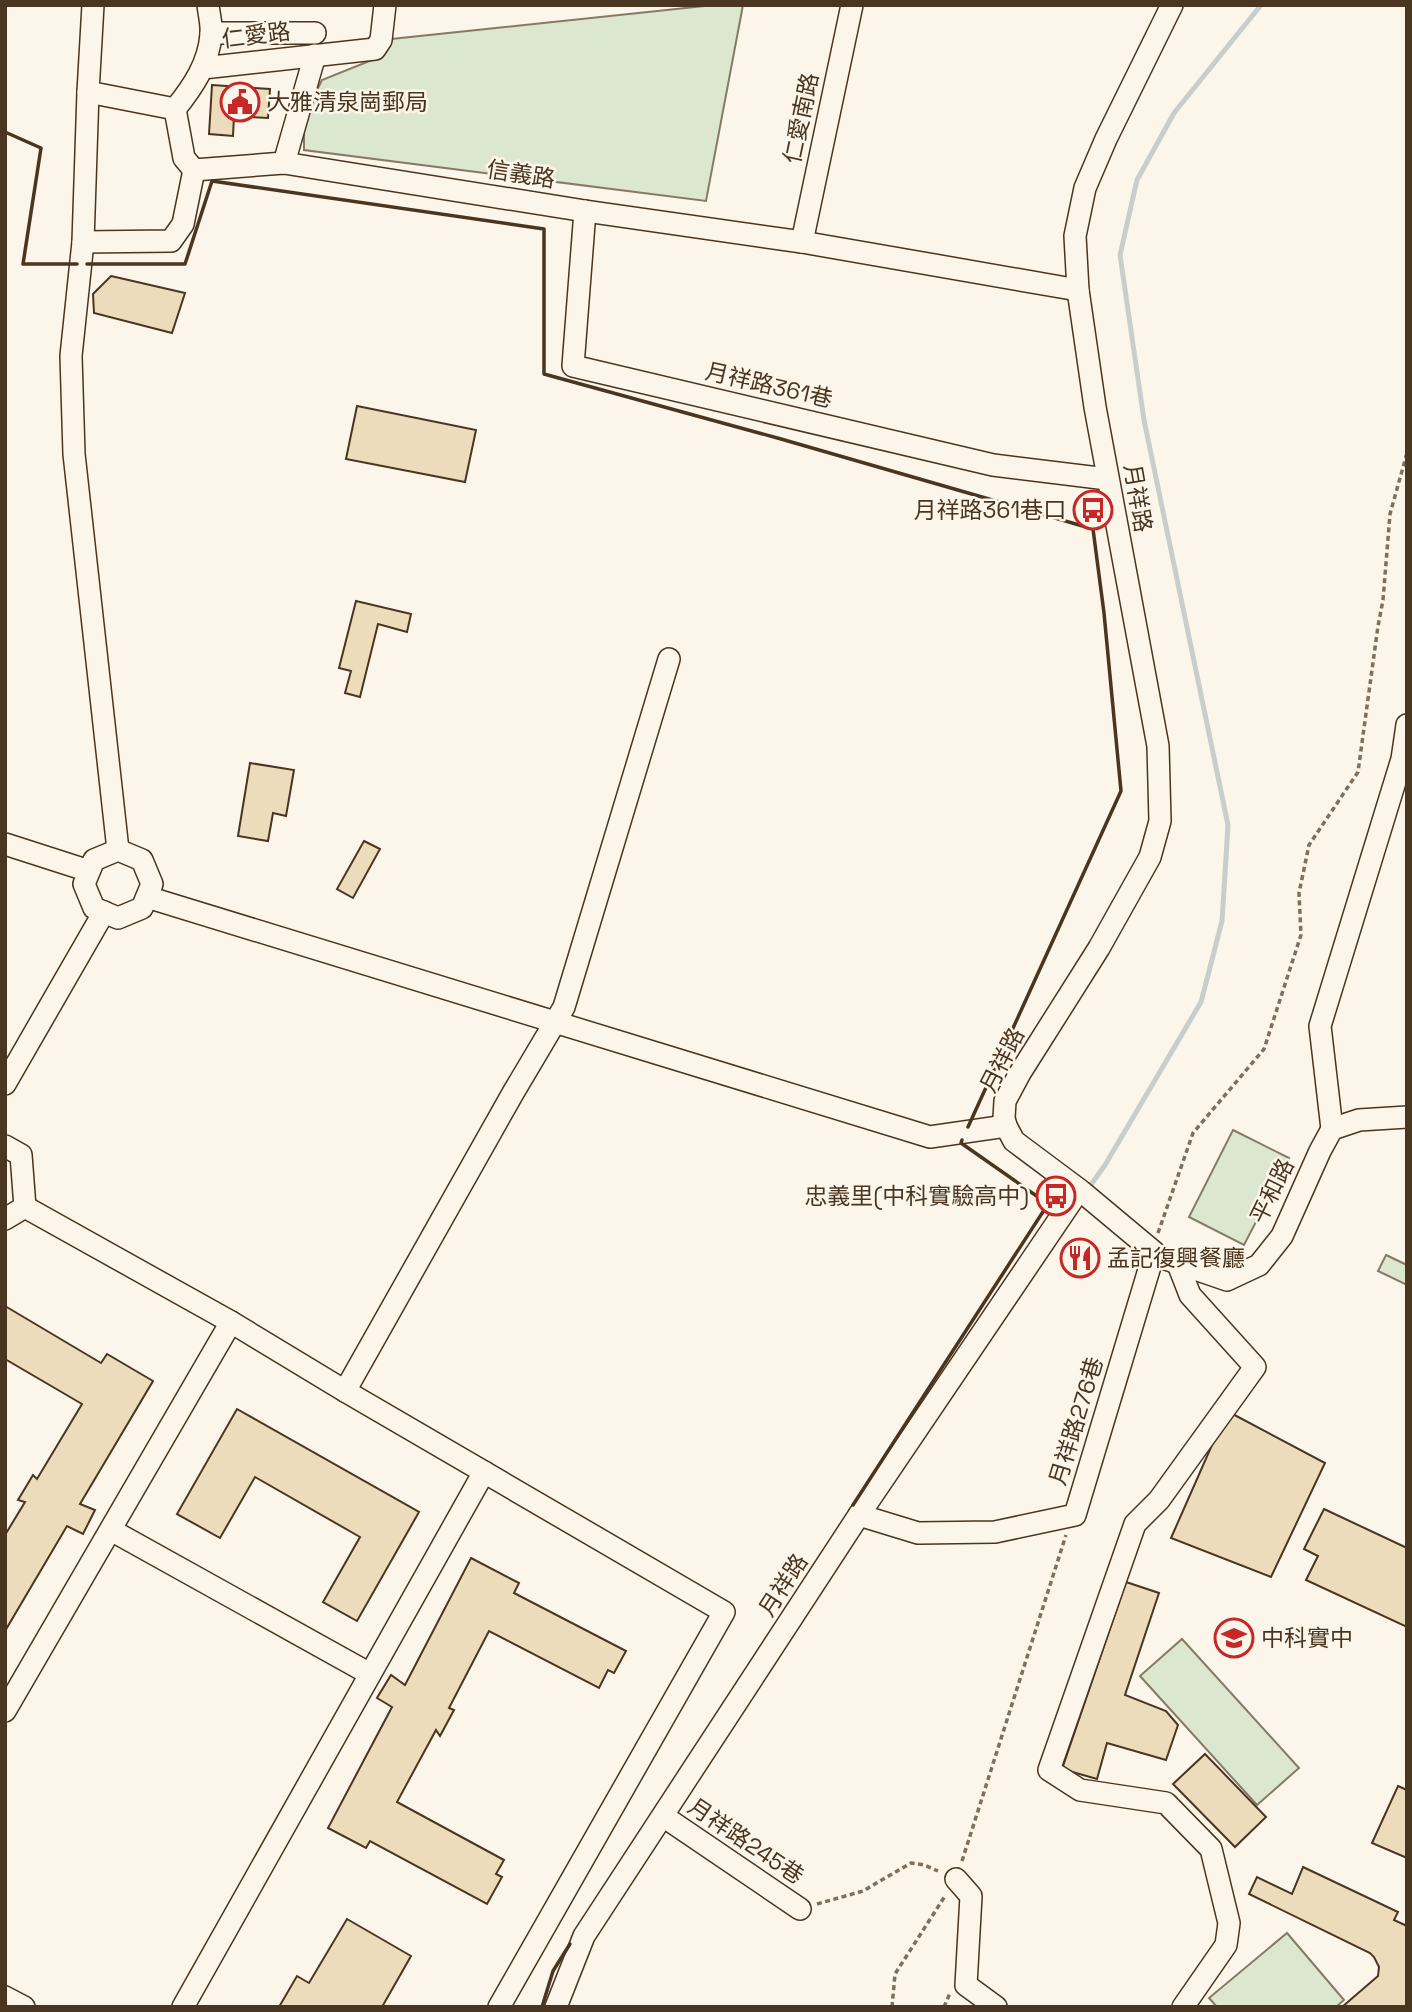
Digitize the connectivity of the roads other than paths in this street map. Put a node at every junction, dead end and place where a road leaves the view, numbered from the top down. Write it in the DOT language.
graph roads {
  1 [pos="93,5"];
  2 [pos="208,5"];
  3 [pos="385,5"];
  4 [pos="852,5"];
  5 [pos="1172,5"];
  6 [pos="211,33"];
  7 [pos="315,33"];
  8 [pos="315,55"];
  9 [pos="203,68"];
  10 [pos="88,92"];
  11 [pos="175,109"];
  12 [pos="284,163"];
  13 [pos="194,170"];
  14 [pos="585,211"];
  15 [pos="83,242"];
  16 [pos="802,242"];
  17 [pos="1078,290"];
  18 [pos="1107,479"];
  19 [pos="669,659"];
  20 [pos="1407,725"];
  21 [pos="5,844"];
  22 [pos="118,850"];
  23 [pos="89,871"];
  24 [pos="147,897"];
  25 [pos="104,912"];
  26 [pos="556,1021"];
  27 [pos="5,1084"];
  28 [pos="1407,1117"];
  29 [pos="1006,1126"];
  30 [pos="1332,1129"];
  31 [pos="5,1146"];
  32 [pos="1083,1194"];
  33 [pos="26,1207"];
  34 [pos="5,1219"];
  35 [pos="1154,1253"];
  36 [pos="1178,1264"];
  37 [pos="231,1322"];
  38 [pos="345,1391"];
  39 [pos="484,1472"];
  40 [pos="864,1517"];
  41 [pos="111,1530"];
  42 [pos="370,1674"];
  43 [pos="8,1701"];
  44 [pos="663,1816"];
  45 [pos="956,1880"];
  46 [pos="800,1909"];
  47 [pos="5,1997"];
  48 [pos="23,2007"];
  49 [pos="183,2007"];
  50 [pos="499,2007"];
  51 [pos="556,2007"];
  52 [pos="996,2007"];
  53 [pos="1183,2007"];
  1 -- 10 [label="street"];
  2 -- 6 [label="street, 仁愛路"];
  3 -- 8 [label="street, 仁愛路"];
  4 -- 16 [label="street, 仁愛南路"];
  5 -- 17 [label="street, 月祥路"];
  6 -- 7 [label="street, 仁愛路"];
  6 -- 9 [label="street, 仁愛路"];
  8 -- 9 [label="street, 仁愛路"];
  8 -- 12 [label="street, 仁愛路"];
  9 -- 11 [label="street, 仁愛路"];
  10 -- 11 [label="street"];
  10 -- 15 [label="street"];
  11 -- 13 [label="street"];
  12 -- 13 [label="street, 信義路"];
  12 -- 14 [label="street, 信義路"];
  13 -- 15 [label="street"];
  14 -- 16 [label="street, 信義路"];
  14 -- 18 [label="street, 月祥路361巷"];
  15 -- 22 [label="street"];
  16 -- 17 [label="street, 信義路"];
  17 -- 18 [label="street, 月祥路"];
  18 -- 29 [label="street, 月祥路"];
  19 -- 26 [label="street"];
  20 -- 30 [label="street"];
  21 -- 23 [label="street"];
  22 -- 23 [label="street"];
  22 -- 24 [label="street"];
  23 -- 25 [label="street"];
  24 -- 25 [label="street"];
  24 -- 26 [label="street"];
  25 -- 27 [label="street"];
  26 -- 29 [label="street"];
  26 -- 38 [label="street"];
  28 -- 30 [label="street"];
  29 -- 32 [label="street, 月祥路"];
  30 -- 36 [label="street, 平和路"];
  31 -- 33 [label="street"];
  32 -- 35 [label="street, 平和路"];
  32 -- 40 [label="street, 月祥路"];
  33 -- 34 [label="street"];
  33 -- 37 [label="street"];
  35 -- 36 [label="street, 平和路"];
  35 -- 40 [label="street, 月祥路276巷"];
  36 -- 53 [label="street"];
  37 -- 38 [label="street"];
  37 -- 41 [label="street"];
  38 -- 39 [label="street"];
  39 -- 42 [label="street"];
  39 -- 50 [label="street"];
  40 -- 44 [label="street, 月祥路"];
  41 -- 42 [label="street"];
  41 -- 43 [label="street"];
  42 -- 49 [label="street"];
  44 -- 46 [label="street, 月祥路245巷"];
  44 -- 51 [label="street, 月祥路"];
  45 -- 52 [label="street"];
  47 -- 48 [label="street"];
}
